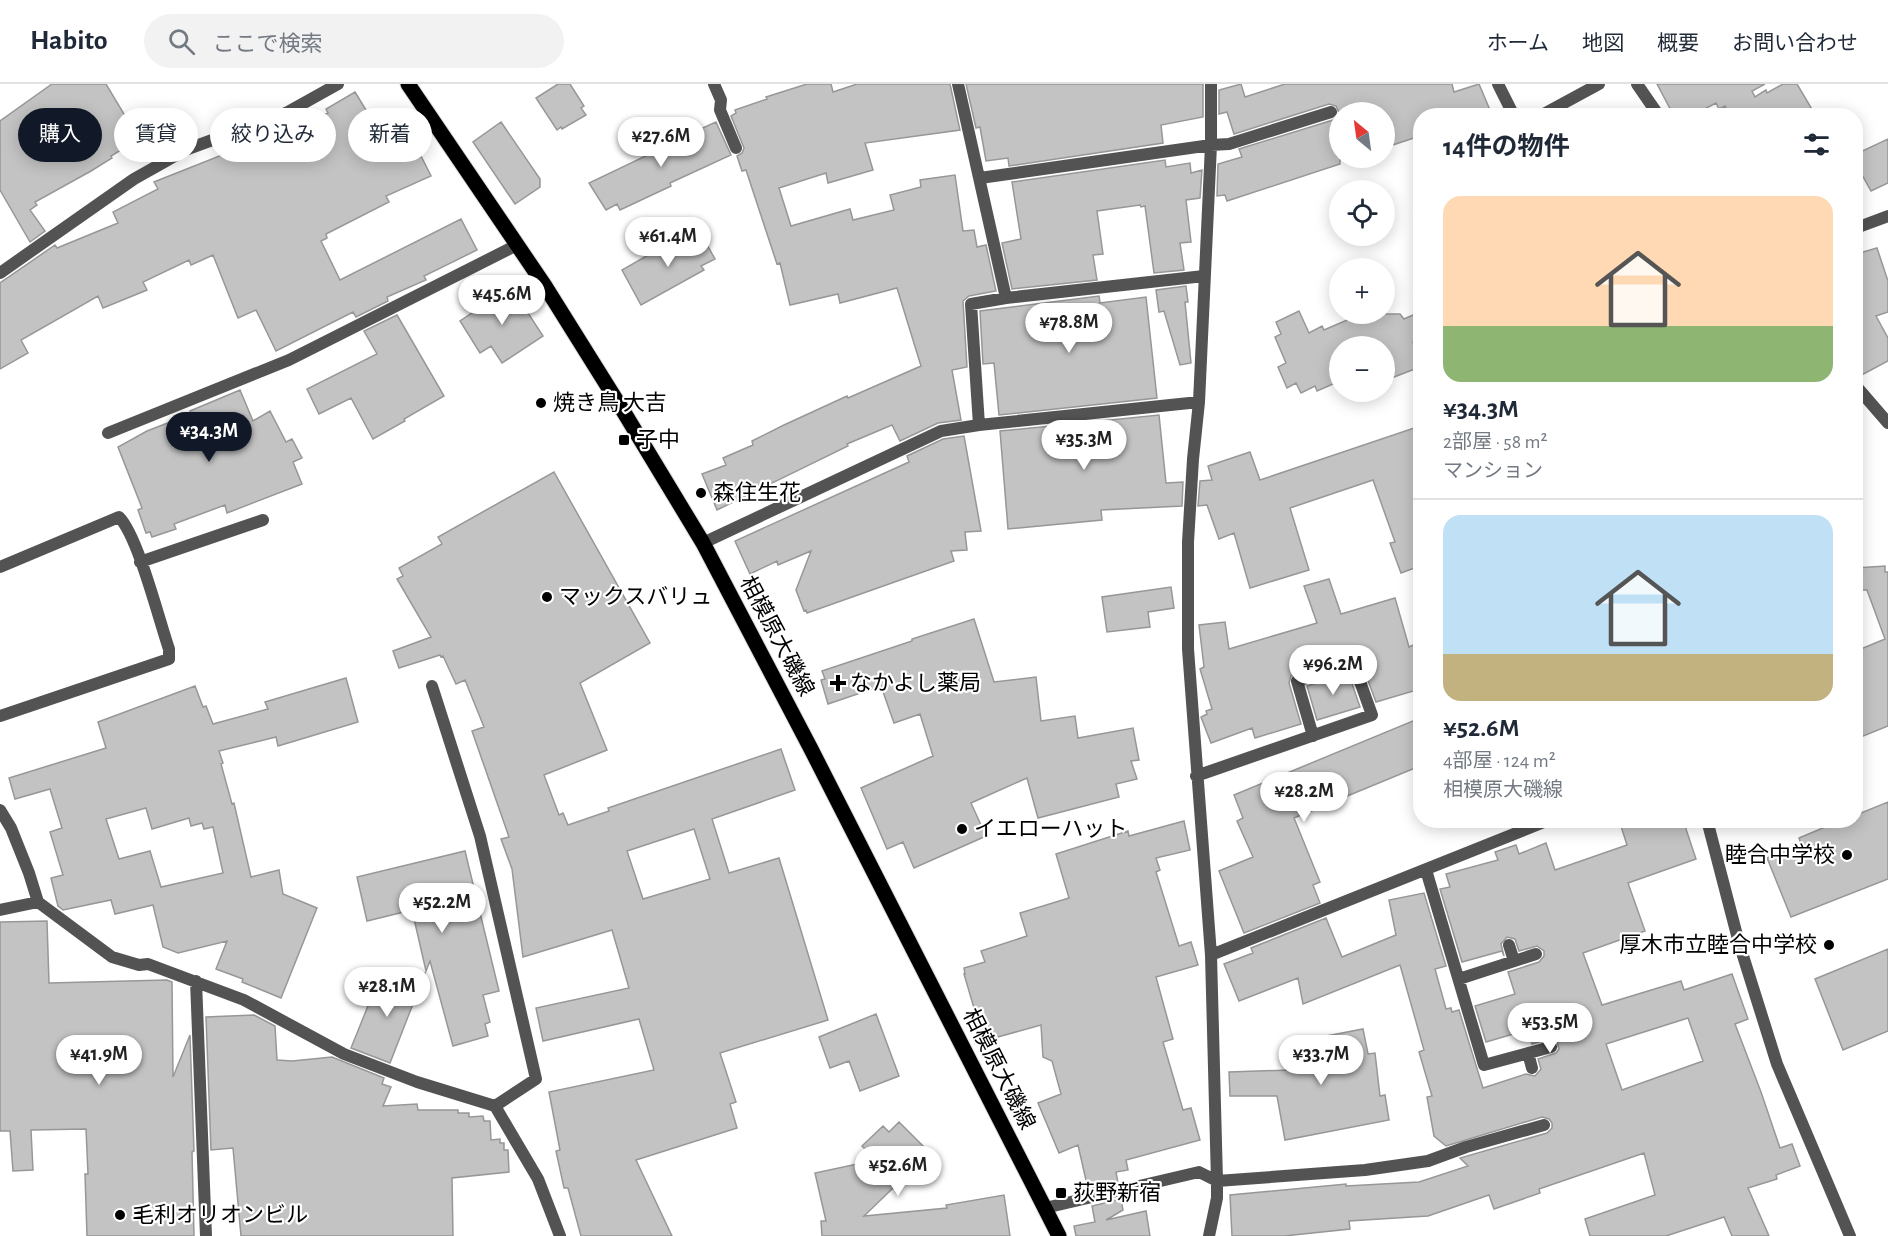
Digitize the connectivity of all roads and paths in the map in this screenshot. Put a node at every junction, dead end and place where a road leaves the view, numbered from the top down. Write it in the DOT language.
graph roads {
  1 [pos="338,84"];
  2 [pos="408,84"];
  3 [pos="714,84"];
  4 [pos="958,84"];
  5 [pos="1211,84"];
  6 [pos="1498,84"];
  7 [pos="1599,84"];
  8 [pos="1637,84"];
  9 [pos="1510,108"];
  10 [pos="1555,108"];
  11 [pos="1654,108"];
  12 [pos="1329,113"];
  13 [pos="1211,145"];
  14 [pos="736,148"];
  15 [pos="980,178"];
  16 [pos="1888,216"];
  17 [pos="1863,225"];
  18 [pos="517,245"];
  19 [pos="0,273"];
  20 [pos="1204,276"];
  21 [pos="1006,298"];
  22 [pos="261,370"];
  23 [pos="267,382"];
  24 [pos="1863,394"];
  25 [pos="1199,402"];
  26 [pos="1888,423"];
  27 [pos="980,425"];
  28 [pos="108,433"];
  29 [pos="263,520"];
  30 [pos="703,543"];
  31 [pos="140,562"];
  32 [pos="0,567"];
  33 [pos="432,686"];
  34 [pos="0,716"];
  35 [pos="1313,736"];
  36 [pos="1196,776"];
  37 [pos="0,810"];
  38 [pos="1529,828"];
  39 [pos="1709,828"];
  40 [pos="1426,870"];
  41 [pos="38,902"];
  42 [pos="0,910"];
  43 [pos="1509,945"];
  44 [pos="1536,954"];
  45 [pos="1211,955"];
  46 [pos="1514,961"];
  47 [pos="1459,979"];
  48 [pos="196,981"];
  49 [pos="1551,1047"];
  50 [pos="1528,1053"];
  51 [pos="1532,1068"];
  52 [pos="495,1106"];
  53 [pos="1544,1125"];
  54 [pos="1217,1181"];
  55 [pos="1045,1208"];
  56 [pos="206,1236"];
  57 [pos="560,1236"];
  58 [pos="1059,1236"];
  59 [pos="1209,1236"];
  60 [pos="1850,1236"];
  1 -- 19 [label="street"];
  2 -- 18 [label="main road, 相模原大磯線"];
  3 -- 14 [label="street"];
  4 -- 15 [label="street"];
  5 -- 13 [label="street"];
  6 -- 9 [label="street"];
  7 -- 10 [label="street"];
  8 -- 11 [label="street"];
  12 -- 13 [label="street"];
  13 -- 15 [label="street"];
  13 -- 20 [label="street"];
  15 -- 21 [label="street"];
  16 -- 17 [label="street"];
  18 -- 22 [label="street"];
  18 -- 30 [label="main road, 相模原大磯線"];
  20 -- 21 [label="street"];
  20 -- 25 [label="street"];
  21 -- 27 [label="street"];
  22 -- 23 [label="street"];
  22 -- 28 [label="street"];
  24 -- 26 [label="street"];
  25 -- 27 [label="street"];
  25 -- 36 [label="street"];
  27 -- 30 [label="street"];
  29 -- 31 [label="street"];
  30 -- 55 [label="main road, 相模原大磯線"];
  31 -- 32 [label="street"];
  31 -- 34 [label="street"];
  33 -- 52 [label="street"];
  35 -- 35 [label="street"];
  35 -- 36 [label="street"];
  36 -- 45 [label="street"];
  37 -- 41 [label="street"];
  38 -- 40 [label="street"];
  39 -- 60 [label="street"];
  40 -- 45 [label="street"];
  40 -- 47 [label="street"];
  41 -- 42 [label="street"];
  41 -- 48 [label="street"];
  43 -- 46 [label="street"];
  44 -- 46 [label="street"];
  45 -- 54 [label="street"];
  46 -- 47 [label="street"];
  47 -- 50 [label="street"];
  48 -- 52 [label="street"];
  48 -- 56 [label="street"];
  49 -- 50 [label="street"];
  50 -- 51 [label="street"];
  52 -- 57 [label="street"];
  53 -- 54 [label="street"];
  54 -- 55 [label="street"];
  54 -- 59 [label="street"];
  55 -- 58 [label="main road, 相模原大磯線"];
}
